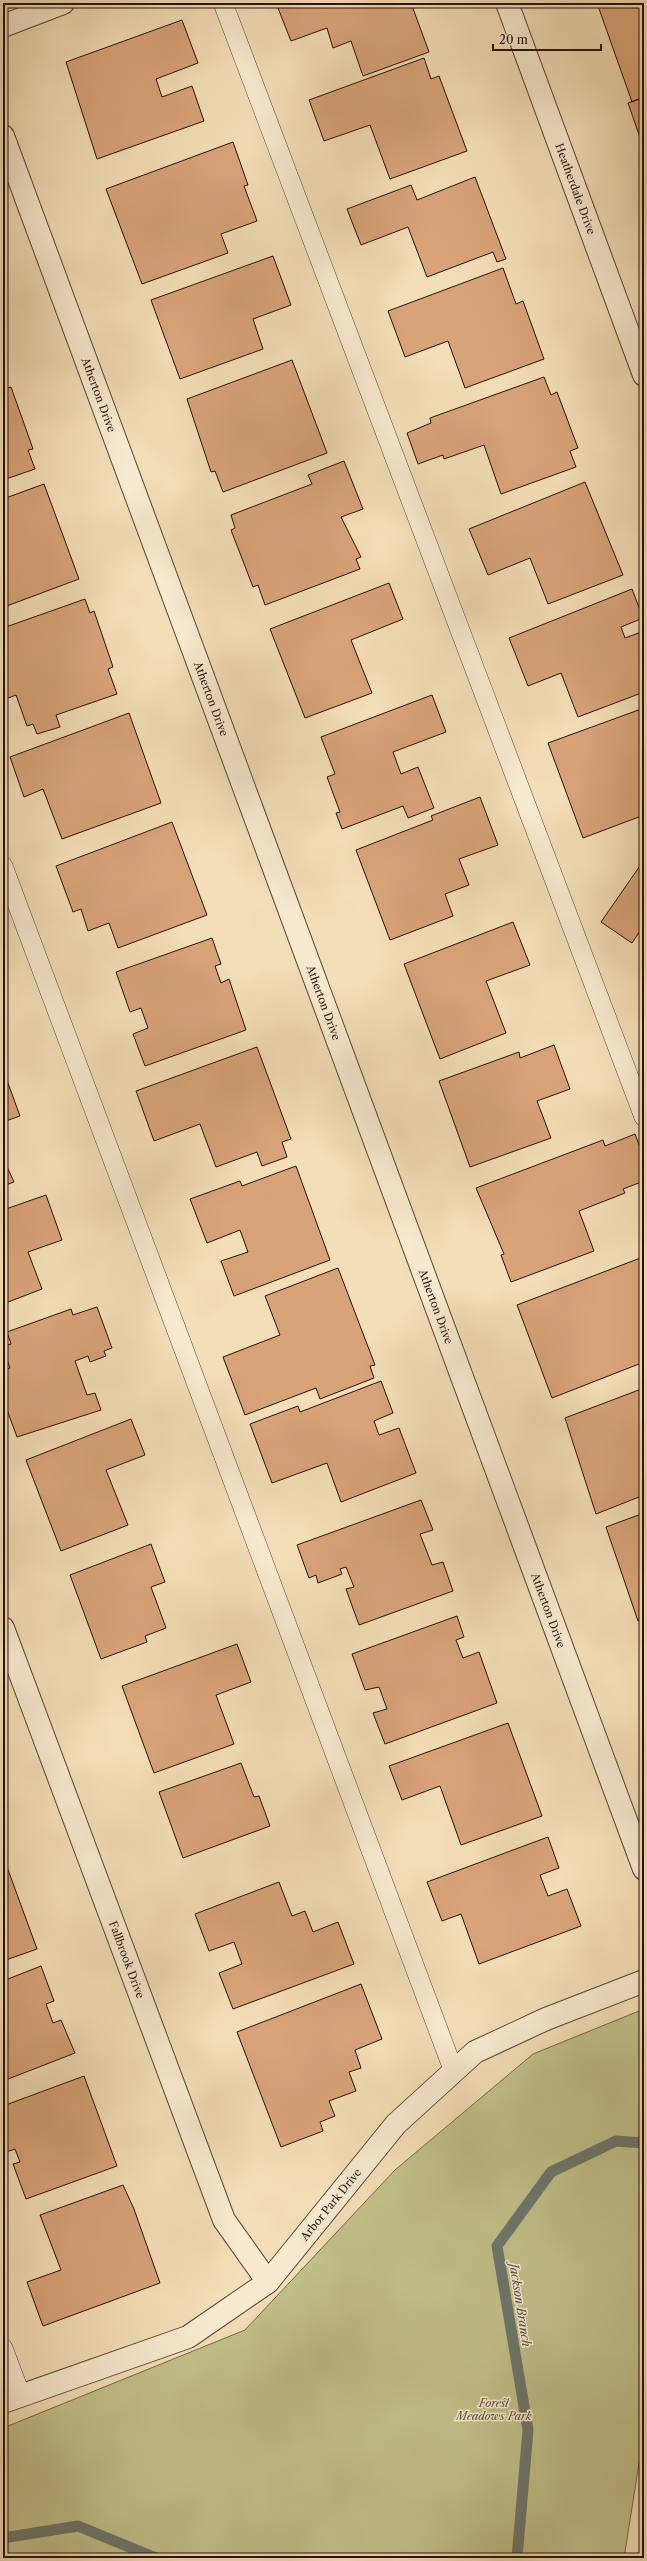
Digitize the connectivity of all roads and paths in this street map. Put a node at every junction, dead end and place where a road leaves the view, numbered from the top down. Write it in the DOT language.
graph roads {
  1 [pos="63,3"];
  2 [pos="223,3"];
  3 [pos="507,3"];
  4 [pos="3,26"];
  5 [pos="3,136"];
  6 [pos="644,375"];
  7 [pos="3,866"];
  8 [pos="644,1117"];
  9 [pos="3,1628"];
  10 [pos="644,1869"];
  11 [pos="644,1981"];
  12 [pos="454,2072"];
  13 [pos="268,2282"];
  14 [pos="3,2348"];
  15 [pos="12,2399"];
  1 -- 4 [label="street"];
  2 -- 8 [label="lane"];
  3 -- 6 [label="street, Heatherdale Drive"];
  5 -- 10 [label="street, Atherton Drive"];
  7 -- 12 [label="lane"];
  9 -- 13 [label="street, Fallbrook Drive"];
  11 -- 12 [label="street, Arbor Park Drive"];
  12 -- 13 [label="street, Arbor Park Drive"];
  13 -- 15 [label="street, Arbor Park Drive"];
  14 -- 15 [label="lane"];
}
